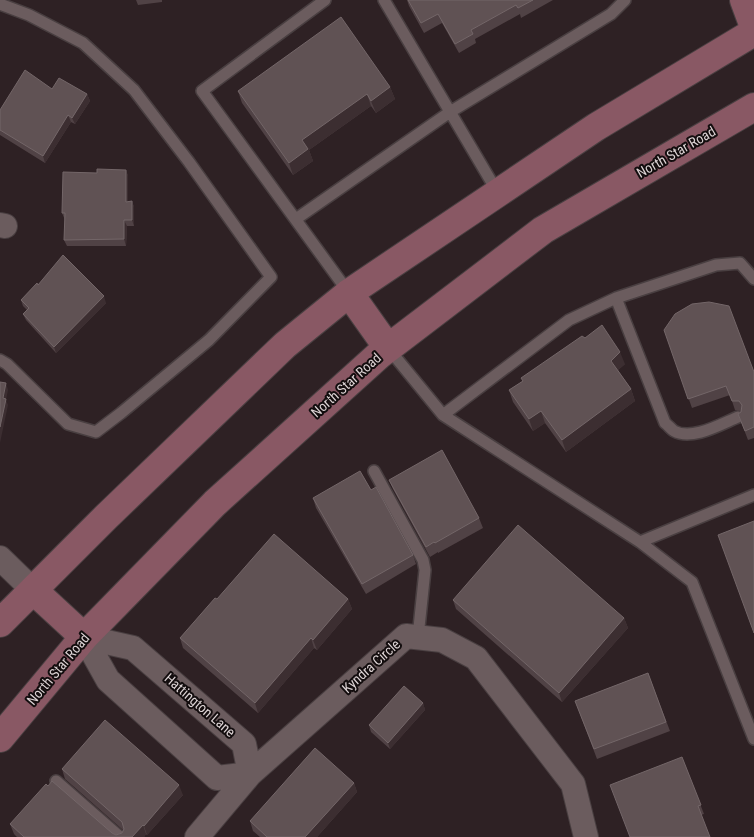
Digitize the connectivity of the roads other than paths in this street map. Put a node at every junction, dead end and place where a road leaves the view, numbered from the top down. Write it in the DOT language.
graph roads {
  1 [pos="325,0"];
  2 [pos="384,0"];
  3 [pos="625,0"];
  4 [pos="744,0"];
  5 [pos="0,4"];
  6 [pos="754,27"];
  7 [pos="754,32"];
  8 [pos="754,107"];
  9 [pos="450,112"];
  10 [pos="498,193"];
  11 [pos="296,219"];
  12 [pos="754,279"];
  13 [pos="350,293"];
  14 [pos="616,298"];
  15 [pos="388,348"];
  16 [pos="0,360"];
  17 [pos="443,415"];
  18 [pos="738,417"];
  19 [pos="374,471"];
  20 [pos="754,495"];
  21 [pos="640,542"];
  22 [pos="0,558"];
  23 [pos="33,590"];
  24 [pos="0,623"];
  25 [pos="84,637"];
  26 [pos="418,637"];
  27 [pos="0,738"];
  28 [pos="754,740"];
  29 [pos="250,774"];
  30 [pos="56,781"];
  31 [pos="120,837"];
  32 [pos="197,837"];
  33 [pos="586,837"];
  1 -- 11 [label="lane"];
  2 -- 9 [label="lane"];
  3 -- 9 [label="lane"];
  4 -- 6 [label="main road"];
  5 -- 16 [label="lane"];
  7 -- 10 [label="main road"];
  8 -- 15 [label="main road, North Star Road"];
  9 -- 10 [label="lane"];
  9 -- 11 [label="lane"];
  10 -- 13 [label="main road"];
  11 -- 13 [label="lane"];
  12 -- 14 [label="lane"];
  13 -- 15 [label="main road"];
  13 -- 23 [label="main road"];
  14 -- 17 [label="lane"];
  14 -- 18 [label="lane"];
  15 -- 17 [label="lane"];
  15 -- 25 [label="main road, North Star Road"];
  17 -- 21 [label="lane"];
  19 -- 26 [label="lane"];
  20 -- 21 [label="lane"];
  21 -- 28 [label="lane"];
  22 -- 23 [label="street"];
  23 -- 24 [label="main road"];
  23 -- 25 [label="main road"];
  25 -- 27 [label="main road, North Star Road"];
  25 -- 29 [label="street, Hattington Lane"];
  25 -- 29 [label="street"];
  26 -- 29 [label="street, Kyndra Circle"];
  26 -- 33 [label="street, Kyndra Circle"];
  29 -- 32 [label="street, Kyndra Circle"];
  30 -- 31 [label="lane"];
}
